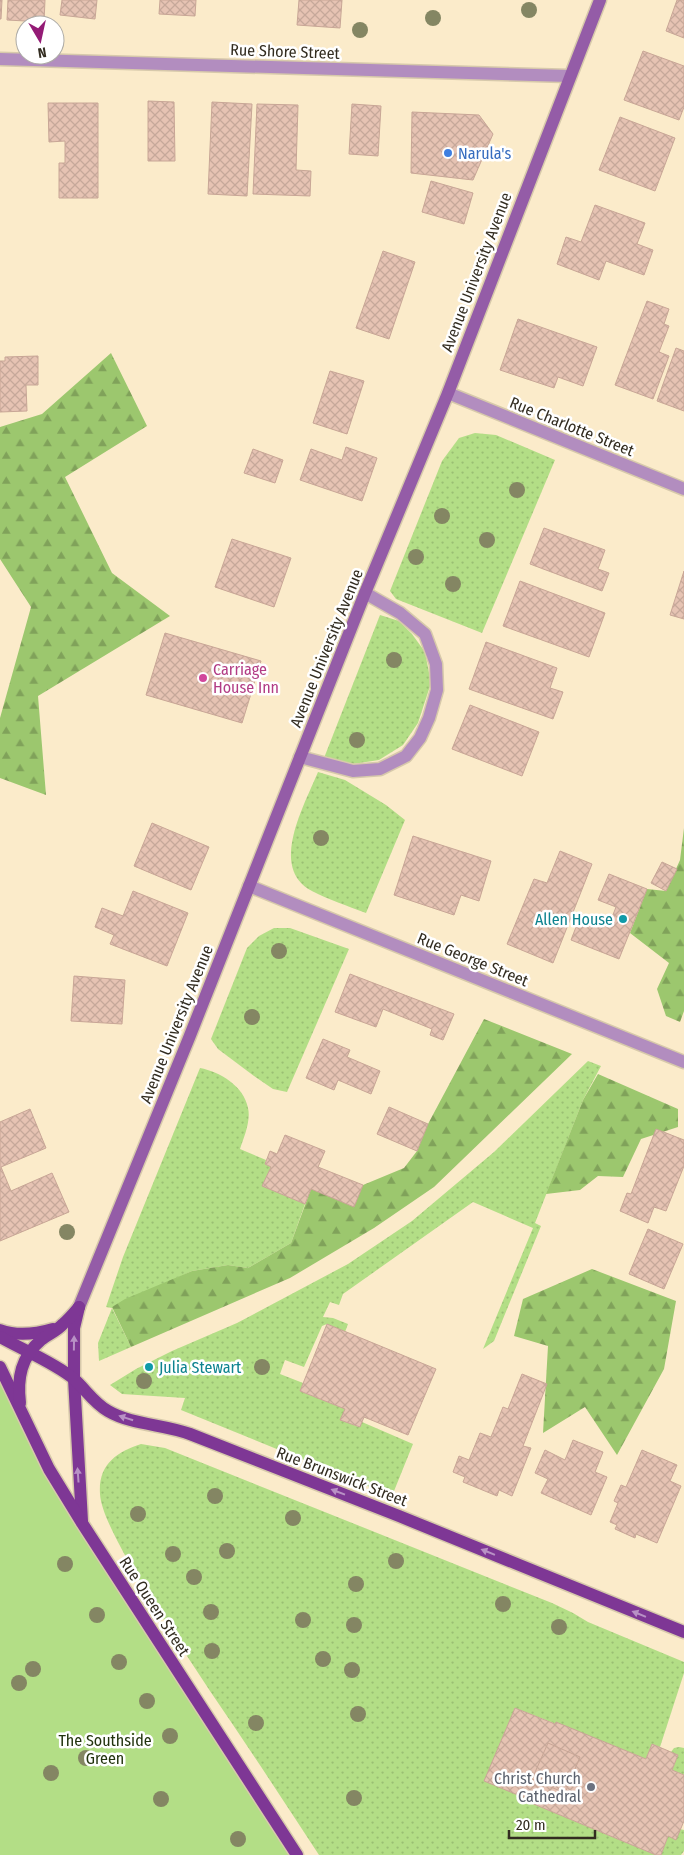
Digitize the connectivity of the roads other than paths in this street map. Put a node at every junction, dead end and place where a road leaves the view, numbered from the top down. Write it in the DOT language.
graph roads {
  1 [pos="600,0"];
  2 [pos="0,59"];
  3 [pos="569,76"];
  4 [pos="448,393"];
  5 [pos="684,489"];
  6 [pos="365,593"];
  7 [pos="300,757"];
  8 [pos="249,886"];
  9 [pos="684,1062"];
  10 [pos="79,1307"];
  11 [pos="62,1326"];
  12 [pos="0,1330"];
  13 [pos="0,1337"];
  14 [pos="30,1354"];
  15 [pos="0,1367"];
  16 [pos="74,1379"];
  17 [pos="22,1413"];
  18 [pos="82,1523"];
  19 [pos="684,1632"];
  20 [pos="297,1855"];
  1 -- 3 [label="street, Avenue University Avenue"];
  2 -- 3 [label="street, Rue Shore Street"];
  3 -- 4 [label="street, Avenue University Avenue"];
  4 -- 5 [label="street, Rue Charlotte Street"];
  4 -- 6 [label="street, Avenue University Avenue"];
  6 -- 7 [label="street, Avenue University Avenue"];
  6 -- 7 [label="street"];
  7 -- 8 [label="street, Avenue University Avenue"];
  8 -- 9 [label="street, Rue George Street"];
  8 -- 10 [label="street, Avenue University Avenue"];
  10 -- 11 [label="main road"];
  16 -- 10 [label="main road, one-way"];
  11 -- 12 [label="main road"];
  11 -- 14 [label="main road"];
  13 -- 14 [label="main road, Rue Brunswick Street"];
  14 -- 16 [label="main road, Rue Brunswick Street"];
  14 -- 17 [label="main road"];
  15 -- 17 [label="main road, Rue Queen Street"];
  18 -- 16 [label="main road, one-way"];
  19 -- 16 [label="main road, Rue Brunswick Street, one-way"];
  17 -- 18 [label="main road, Rue Queen Street"];
  18 -- 20 [label="main road, Rue Queen Street"];
}
